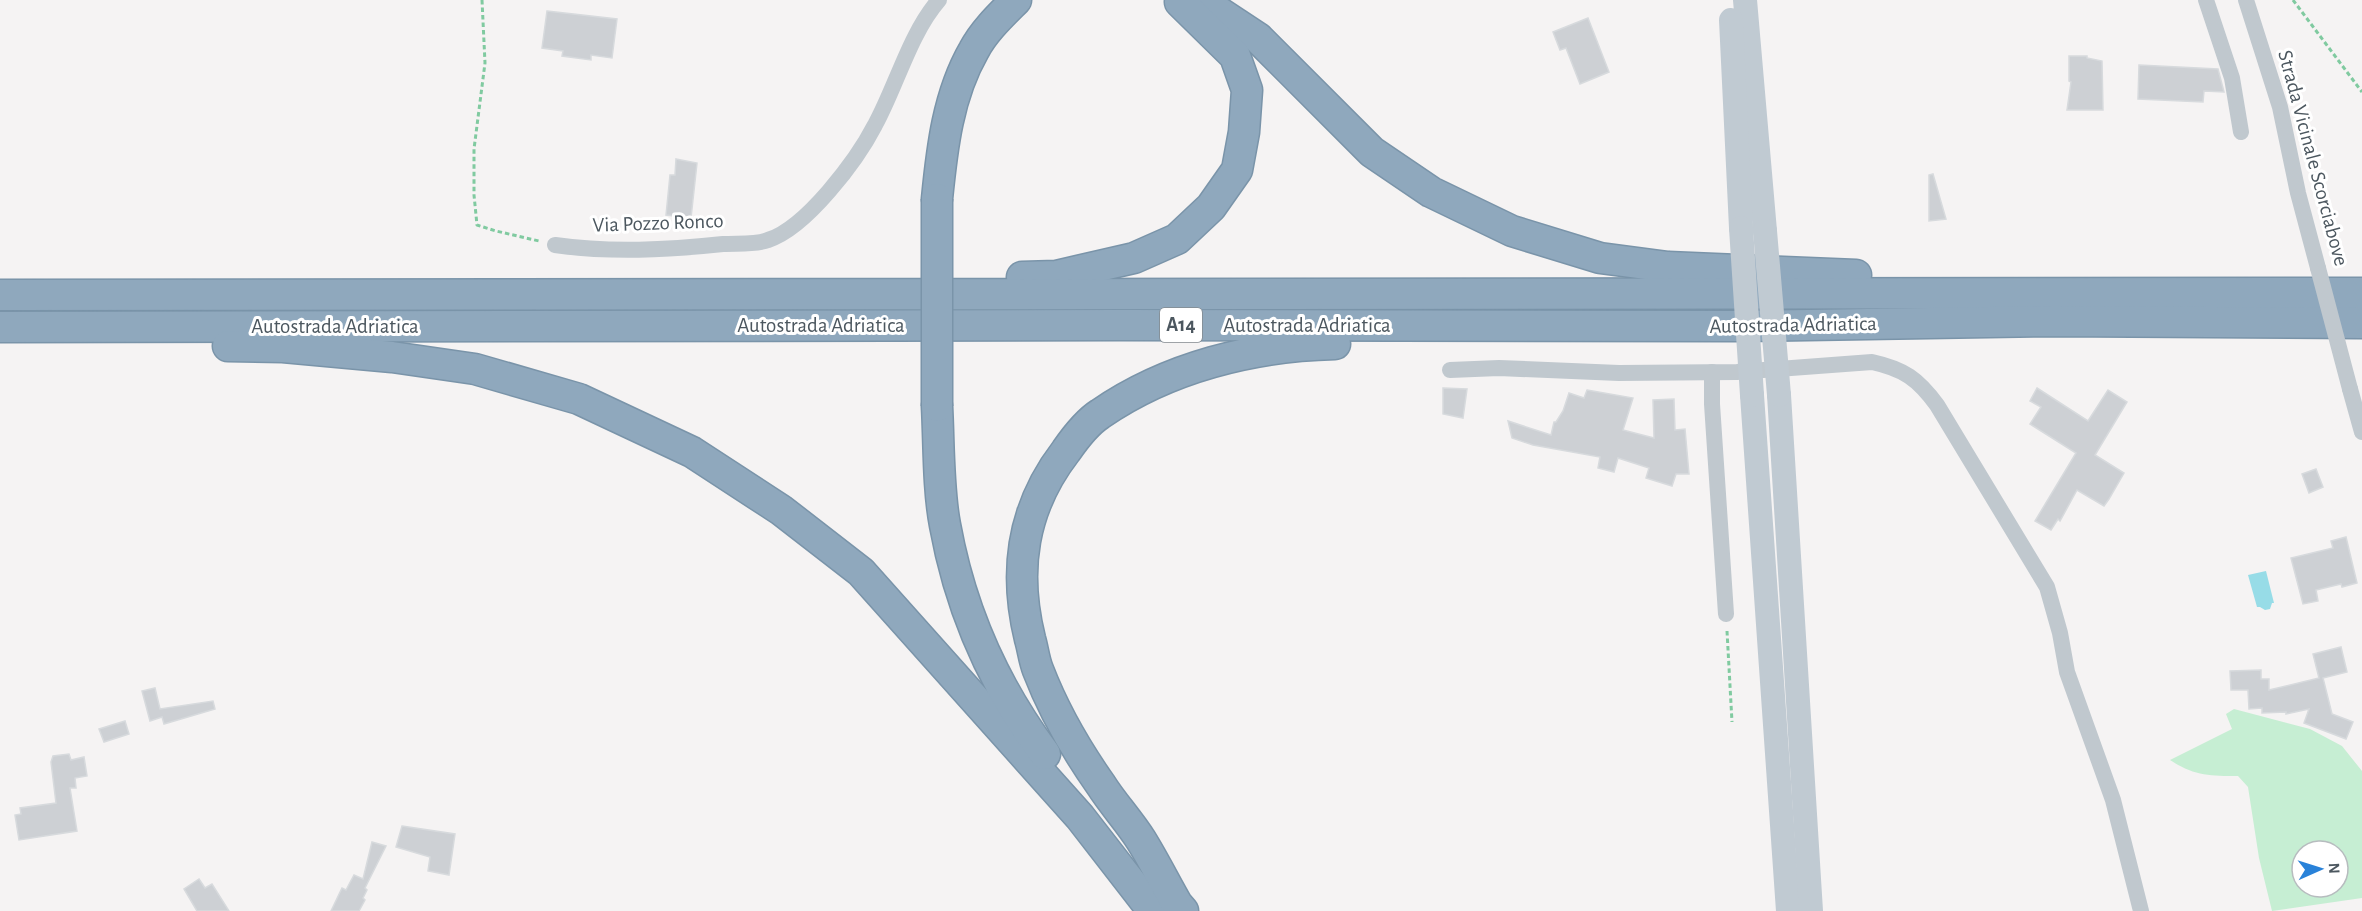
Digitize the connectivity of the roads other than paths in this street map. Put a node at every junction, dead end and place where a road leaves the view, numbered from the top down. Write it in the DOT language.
graph roads {
  1 [pos="939,0"];
  2 [pos="1016,0"];
  3 [pos="1178,0"];
  4 [pos="1197,0"];
  5 [pos="1730,0"];
  6 [pos="1745,0"];
  7 [pos="2206,0"];
  8 [pos="2246,0"];
  9 [pos="2241,132"];
  10 [pos="555,245"];
  11 [pos="670,293"];
  12 [pos="2362,293"];
  13 [pos="2125,294"];
  14 [pos="0,295"];
  15 [pos="2362,323"];
  16 [pos="1742,326"];
  17 [pos="0,327"];
  18 [pos="0,339"];
  19 [pos="1450,370"];
  20 [pos="1712,372"];
  21 [pos="2362,432"];
  22 [pos="1726,614"];
  23 [pos="1167,909"];
  24 [pos="1788,911"];
  25 [pos="1811,911"];
  26 [pos="2141,911"];
  1 -- 10 [label="street, Via Pozzo Ronco"];
  2 -- 23 [label="highway, bridge"];
  3 -- 11 [label="highway"];
  4 -- 13 [label="highway"];
  5 -- 24 [label="main road, bridge"];
  6 -- 25 [label="main road, bridge"];
  7 -- 9 [label="street"];
  8 -- 21 [label="street, Strada Vicinale Scorciabove, bridge"];
  11 -- 13 [label="highway, Autostrada Adriatica / A14"];
  11 -- 14 [label="highway, Autostrada Adriatica / A14"];
  12 -- 13 [label="highway, Autostrada Adriatica / A14"];
  15 -- 16 [label="highway, Autostrada Adriatica / A14"];
  16 -- 17 [label="highway, Autostrada Adriatica / A14"];
  16 -- 23 [label="highway"];
  18 -- 23 [label="highway"];
  19 -- 20 [label="street"];
  20 -- 22 [label="street"];
  20 -- 26 [label="street"];
}
